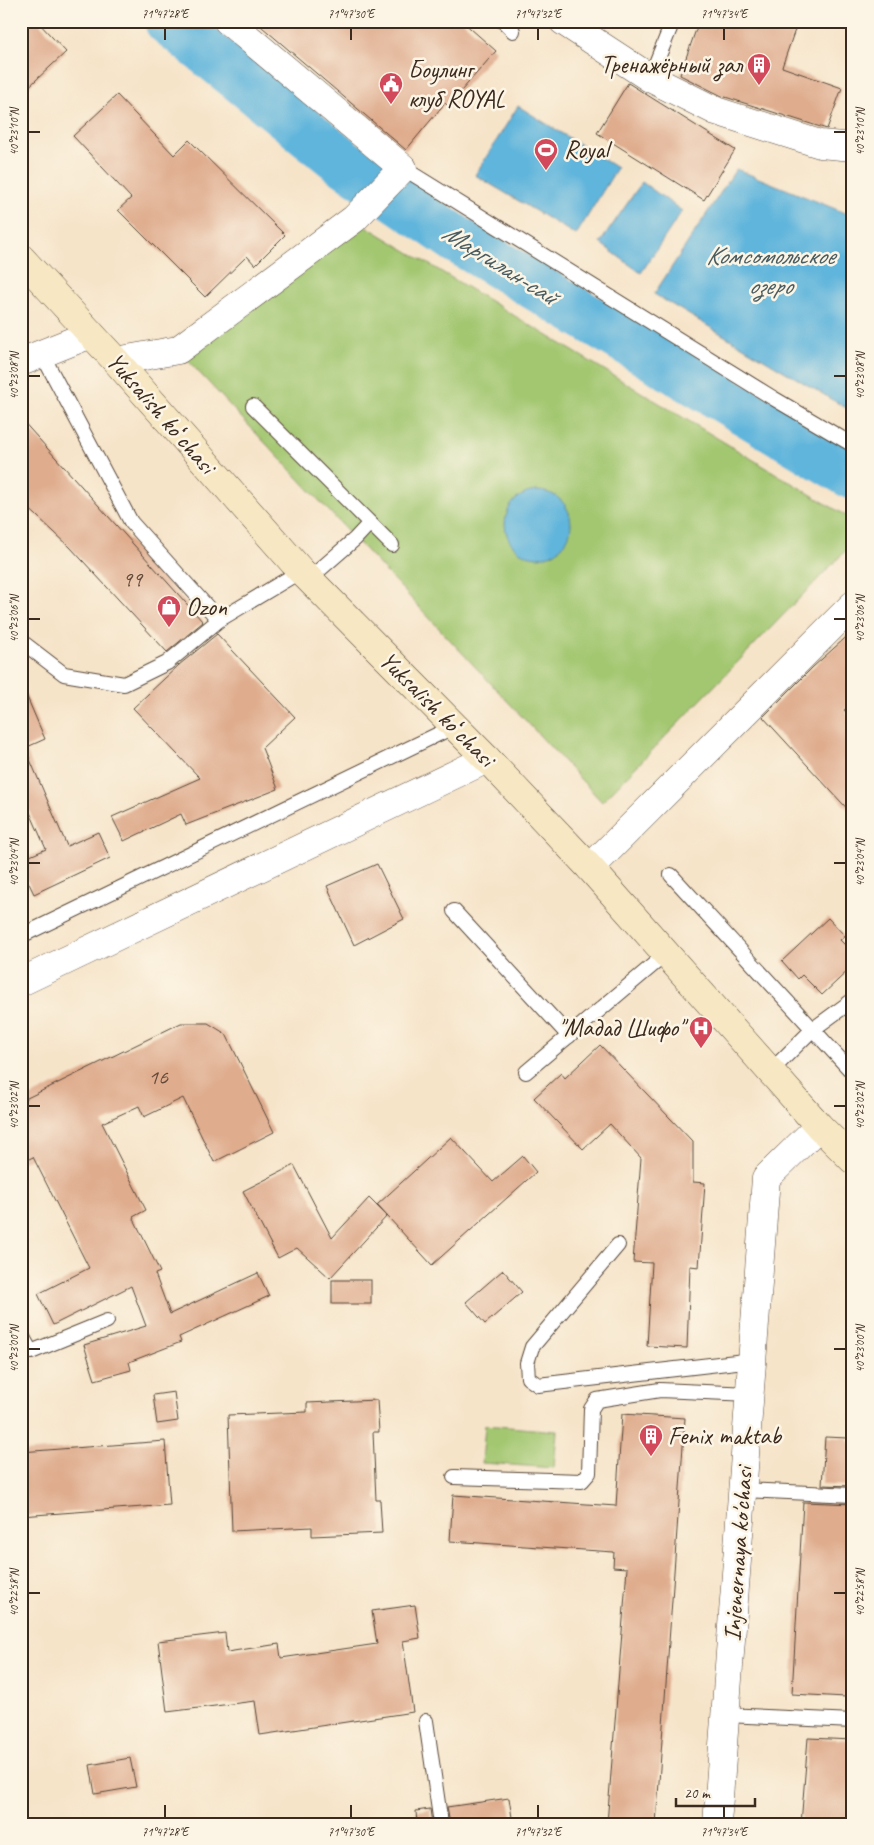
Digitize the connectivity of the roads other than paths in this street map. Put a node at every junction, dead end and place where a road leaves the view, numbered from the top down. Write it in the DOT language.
graph roads {
  1 [pos="228,21"];
  2 [pos="563,21"];
  3 [pos="673,21"];
  4 [pos="650,78"];
  5 [pos="853,148"];
  6 [pos="403,168"];
  7 [pos="21,258"];
  8 [pos="91,334"];
  9 [pos="32,358"];
  10 [pos="116,361"];
  11 [pos="253,406"];
  12 [pos="853,445"];
  13 [pos="369,524"];
  14 [pos="392,545"];
  15 [pos="305,575"];
  16 [pos="853,605"];
  17 [pos="219,620"];
  18 [pos="21,641"];
  19 [pos="453,727"];
  20 [pos="486,760"];
  21 [pos="590,868"];
  22 [pos="671,875"];
  23 [pos="454,912"];
  24 [pos="21,936"];
  25 [pos="666,954"];
  26 [pos="21,982"];
  27 [pos="853,1000"];
  28 [pos="812,1030"];
  29 [pos="569,1036"];
  30 [pos="526,1072"];
  31 [pos="770,1072"];
  32 [pos="853,1074"];
  33 [pos="819,1126"];
  34 [pos="853,1160"];
  35 [pos="618,1245"];
  36 [pos="107,1321"];
  37 [pos="21,1334"];
  38 [pos="753,1360"];
  39 [pos="750,1394"];
  40 [pos="454,1477"];
  41 [pos="742,1490"];
  42 [pos="853,1495"];
  43 [pos="725,1715"];
  44 [pos="426,1721"];
  45 [pos="853,1721"];
  46 [pos="441,1824"];
  47 [pos="717,1824"];
  1 -- 6 [label="street"];
  2 -- 4 [label="street"];
  3 -- 4 [label="lane"];
  4 -- 5 [label="street"];
  6 -- 10 [label="street"];
  6 -- 12 [label="lane"];
  7 -- 8 [label="main road, Yuksalish koʻchasi"];
  8 -- 9 [label="street"];
  8 -- 10 [label="main road, Yuksalish koʻchasi"];
  9 -- 17 [label="lane"];
  10 -- 15 [label="main road, Yuksalish koʻchasi"];
  11 -- 13 [label="lane"];
  13 -- 14 [label="lane"];
  13 -- 15 [label="lane"];
  15 -- 17 [label="lane"];
  15 -- 19 [label="main road, Yuksalish koʻchasi"];
  16 -- 21 [label="street"];
  17 -- 18 [label="lane"];
  19 -- 20 [label="main road, Yuksalish koʻchasi"];
  19 -- 24 [label="lane"];
  20 -- 21 [label="main road, Yuksalish koʻchasi"];
  20 -- 26 [label="street"];
  21 -- 25 [label="main road, Yuksalish koʻchasi"];
  22 -- 28 [label="lane"];
  23 -- 29 [label="lane"];
  25 -- 29 [label="lane"];
  25 -- 31 [label="main road, Yuksalish koʻchasi"];
  27 -- 28 [label="lane"];
  28 -- 31 [label="lane"];
  28 -- 32 [label="lane"];
  29 -- 30 [label="lane"];
  31 -- 33 [label="main road, Yuksalish koʻchasi"];
  33 -- 34 [label="main road, Yuksalish koʻchasi"];
  33 -- 38 [label="street, Injenernaya ko'chasi"];
  35 -- 38 [label="lane"];
  36 -- 37 [label="lane"];
  38 -- 39 [label="street, Injenernaya ko'chasi"];
  39 -- 40 [label="lane"];
  39 -- 41 [label="street, Injenernaya ko'chasi"];
  41 -- 42 [label="lane"];
  41 -- 43 [label="street, Injenernaya ko'chasi"];
  43 -- 45 [label="lane"];
  43 -- 47 [label="street, Injenernaya ko'chasi"];
  44 -- 46 [label="lane"];
}
